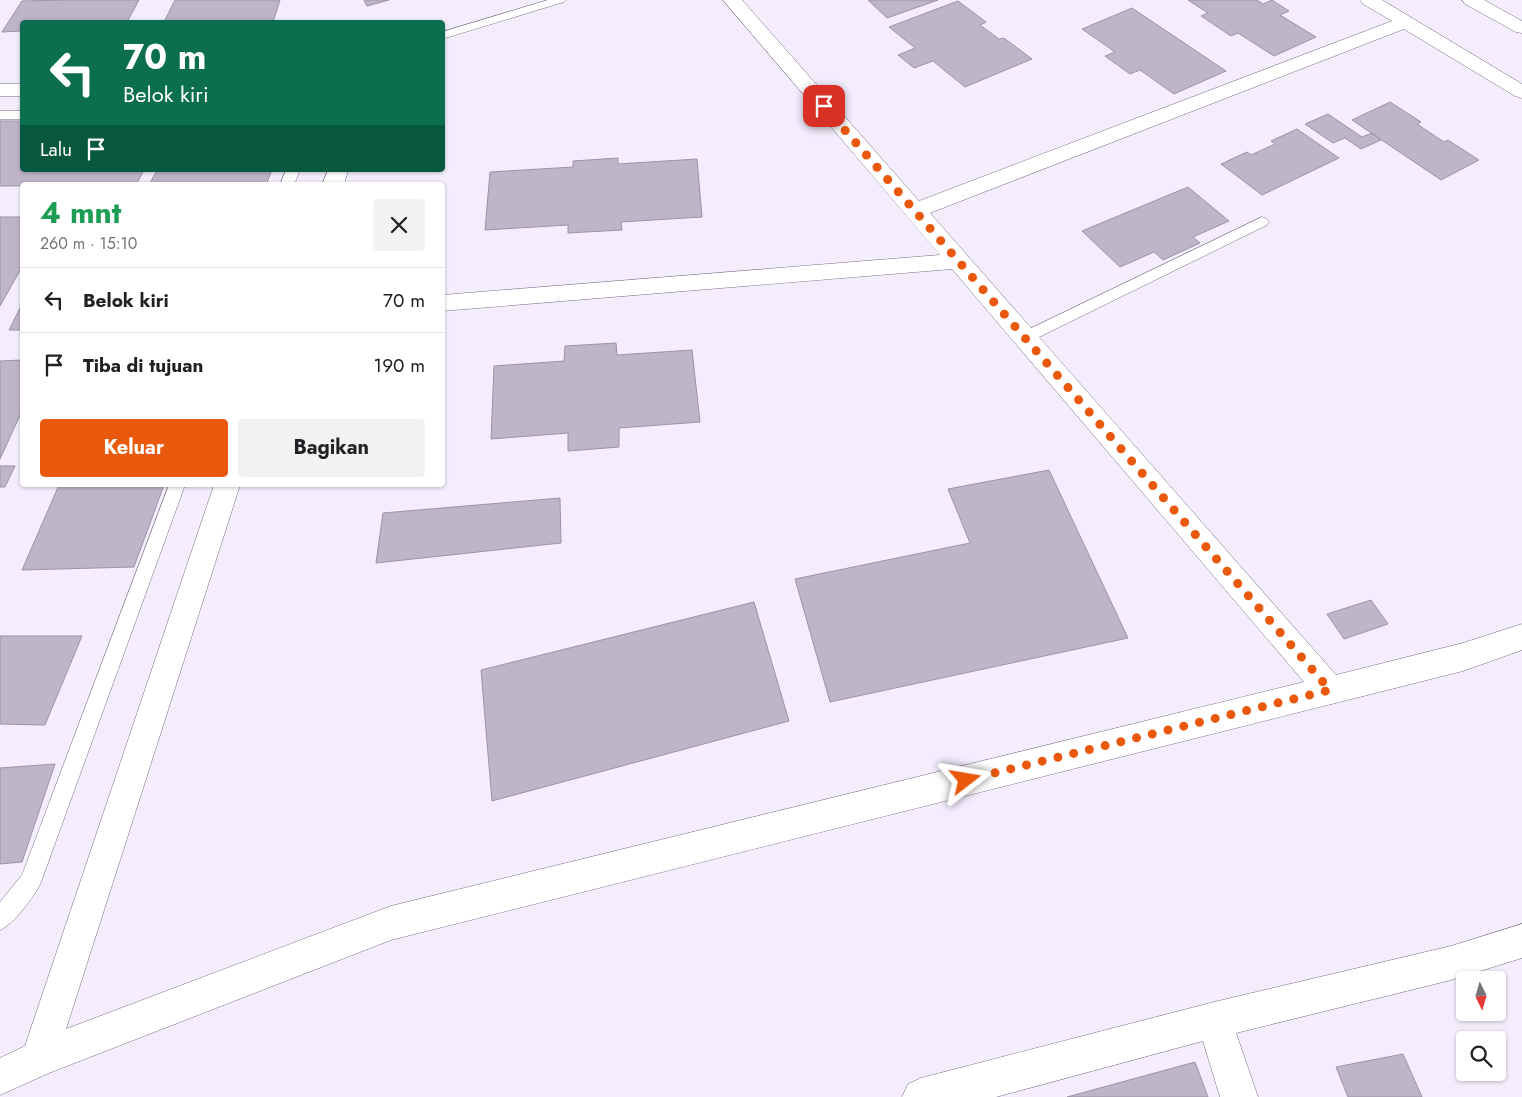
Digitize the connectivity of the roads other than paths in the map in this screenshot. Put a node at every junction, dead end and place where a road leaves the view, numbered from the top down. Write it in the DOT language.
graph roads {
  1 [pos="560,0"];
  2 [pos="732,0"];
  3 [pos="1369,0"];
  4 [pos="1472,0"];
  5 [pos="1406,22"];
  6 [pos="1522,28"];
  7 [pos="445,35"];
  8 [pos="0,90"];
  9 [pos="20,90"];
  10 [pos="1522,92"];
  11 [pos="20,114"];
  12 [pos="0,115"];
  13 [pos="915,211"];
  14 [pos="1262,222"];
  15 [pos="958,261"];
  16 [pos="445,303"];
  17 [pos="1026,337"];
  18 [pos="175,487"];
  19 [pos="226,487"];
  20 [pos="1522,637"];
  21 [pos="1330,690"];
  22 [pos="0,919"];
  23 [pos="1522,940"];
  24 [pos="1214,1020"];
  25 [pos="38,1058"];
  26 [pos="0,1077"];
  27 [pos="921,1097"];
  28 [pos="1239,1097"];
  1 -- 7 [label="lane"];
  2 -- 13 [label="street"];
  3 -- 5 [label="street"];
  4 -- 6 [label="street"];
  5 -- 10 [label="street"];
  5 -- 13 [label="street"];
  8 -- 9 [label="street"];
  11 -- 12 [label="lane"];
  13 -- 15 [label="street"];
  14 -- 17 [label="lane"];
  15 -- 16 [label="street"];
  15 -- 17 [label="street"];
  17 -- 21 [label="street"];
  18 -- 22 [label="lane"];
  19 -- 25 [label="street"];
  20 -- 21 [label="street"];
  21 -- 25 [label="street"];
  23 -- 24 [label="street"];
  24 -- 27 [label="street"];
  24 -- 28 [label="street"];
  25 -- 26 [label="street"];
}
